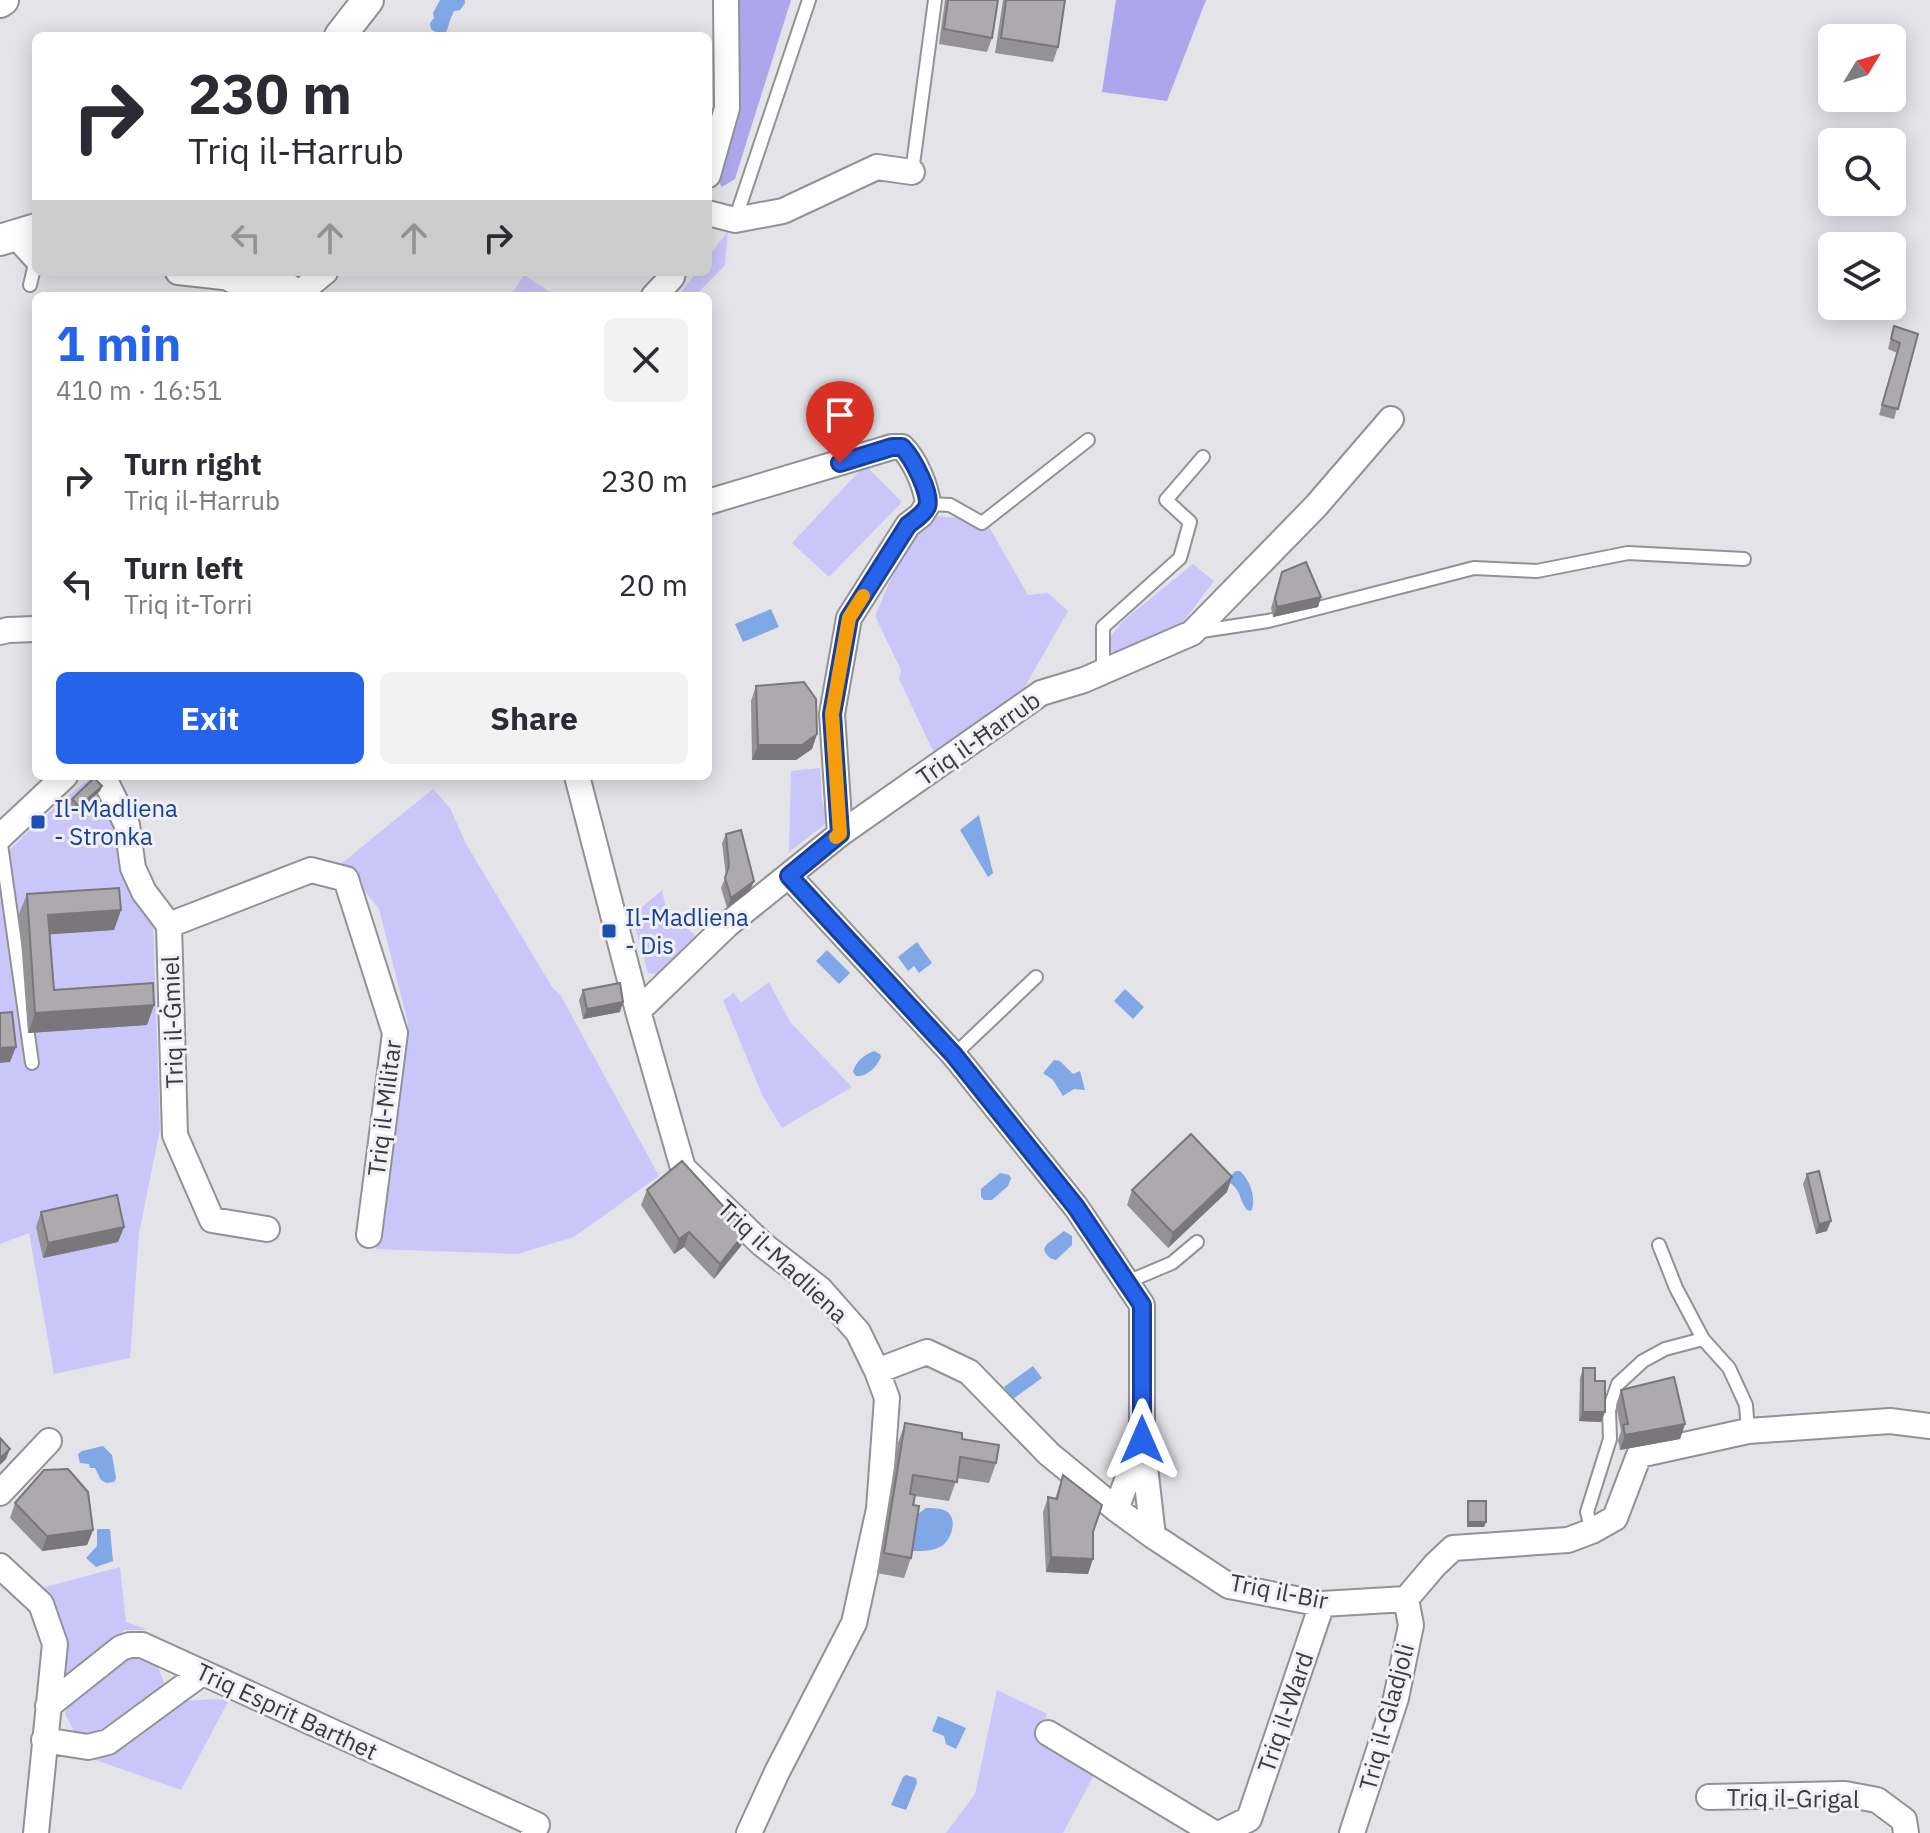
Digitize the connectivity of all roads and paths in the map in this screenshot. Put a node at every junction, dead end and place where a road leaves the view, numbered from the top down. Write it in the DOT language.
graph roads {
  1 [pos="368,0"];
  2 [pos="726,0"];
  3 [pos="809,0"];
  4 [pos="935,0"];
  5 [pos="343,32"];
  6 [pos="712,161"];
  7 [pos="912,172"];
  8 [pos="712,214"];
  9 [pos="735,220"];
  10 [pos="17,235"];
  11 [pos="32,254"];
  12 [pos="32,276"];
  13 [pos="217,276"];
  14 [pos="224,276"];
  15 [pos="320,276"];
  16 [pos="672,276"];
  17 [pos="30,285"];
  18 [pos="242,292"];
  19 [pos="296,292"];
  20 [pos="300,292"];
  21 [pos="658,292"];
  22 [pos="1391,419"];
  23 [pos="1088,440"];
  24 [pos="1203,457"];
  25 [pos="712,501"];
  26 [pos="928,504"];
  27 [pos="1744,559"];
  28 [pos="32,629"];
  29 [pos="0,632"];
  30 [pos="1192,633"];
  31 [pos="1103,672"];
  32 [pos="61,780"];
  33 [pos="105,780"];
  34 [pos="578,780"];
  35 [pos="840,834"];
  36 [pos="0,837"];
  37 [pos="789,876"];
  38 [pos="169,925"];
  39 [pos="1036,977"];
  40 [pos="638,1011"];
  41 [pos="954,1055"];
  42 [pos="32,1063"];
  43 [pos="267,1229"];
  44 [pos="369,1235"];
  45 [pos="1197,1242"];
  46 [pos="1659,1245"];
  47 [pos="1127,1282"];
  48 [pos="1703,1339"];
  49 [pos="877,1371"];
  50 [pos="1930,1426"];
  51 [pos="1748,1431"];
  52 [pos="1142,1440"];
  53 [pos="49,1441"];
  54 [pos="0,1493"];
  55 [pos="1116,1509"];
  56 [pos="1592,1531"];
  57 [pos="1153,1536"];
  58 [pos="0,1566"];
  59 [pos="1406,1599"];
  60 [pos="1322,1604"];
  61 [pos="202,1673"];
  62 [pos="48,1706"];
  63 [pos="1048,1733"];
  64 [pos="44,1740"];
  65 [pos="1709,1797"];
  66 [pos="535,1829"];
  67 [pos="36,1833"];
  68 [pos="749,1833"];
  69 [pos="1214,1833"];
  70 [pos="1221,1833"];
  71 [pos="1352,1833"];
  72 [pos="1906,1833"];
  1 -- 5 [label="street"];
  2 -- 6 [label="street"];
  3 -- 9 [label="lane"];
  4 -- 7 [label="lane"];
  7 -- 9 [label="street"];
  8 -- 9 [label="street"];
  10 -- 11 [label="street"];
  12 -- 17 [label="lane"];
  13 -- 18 [label="lane"];
  14 -- 19 [label="street"];
  15 -- 20 [label="street"];
  16 -- 21 [label="street"];
  22 -- 30 [label="street, Triq il-Ħarrub"];
  23 -- 26 [label="lane"];
  24 -- 31 [label="lane"];
  25 -- 26 [label="street"];
  26 -- 35 [label="street"];
  27 -- 30 [label="lane"];
  28 -- 29 [label="street"];
  30 -- 31 [label="street, Triq il-Ħarrub"];
  31 -- 35 [label="street, Triq il-Ħarrub"];
  32 -- 36 [label="street"];
  33 -- 38 [label="street, Triq il-Ġmiel"];
  34 -- 40 [label="street, Triq il-Madliena"];
  35 -- 37 [label="street, Triq il-Ħarrub"];
  36 -- 42 [label="lane"];
  37 -- 40 [label="street, Triq il-Ħarrub"];
  37 -- 41 [label="street"];
  38 -- 43 [label="street, Triq il-Ġmiel"];
  38 -- 44 [label="street, Triq il-Militar"];
  39 -- 41 [label="lane"];
  40 -- 49 [label="street, Triq il-Madliena"];
  41 -- 47 [label="street"];
  45 -- 47 [label="lane"];
  46 -- 48 [label="lane"];
  47 -- 52 [label="street"];
  48 -- 51 [label="lane"];
  48 -- 56 [label="lane"];
  49 -- 55 [label="street, Triq il-Bir"];
  49 -- 68 [label="street, Triq il-Madliena"];
  50 -- 51 [label="street"];
  51 -- 56 [label="street"];
  52 -- 55 [label="street"];
  52 -- 57 [label="street"];
  53 -- 54 [label="street"];
  55 -- 57 [label="street, Triq il-Bir"];
  56 -- 59 [label="street"];
  57 -- 60 [label="street, Triq il-Bir"];
  58 -- 62 [label="street"];
  59 -- 60 [label="street, Triq il-Bir"];
  59 -- 71 [label="street, Triq il-Gladjoli"];
  60 -- 70 [label="street, Triq il-Ward"];
  61 -- 62 [label="street, Triq Esprit Barthet"];
  61 -- 64 [label="street"];
  61 -- 66 [label="street, Triq Esprit Barthet"];
  62 -- 64 [label="street"];
  63 -- 69 [label="street"];
  64 -- 67 [label="street"];
  65 -- 72 [label="street, Triq il-Grigal"];
}
